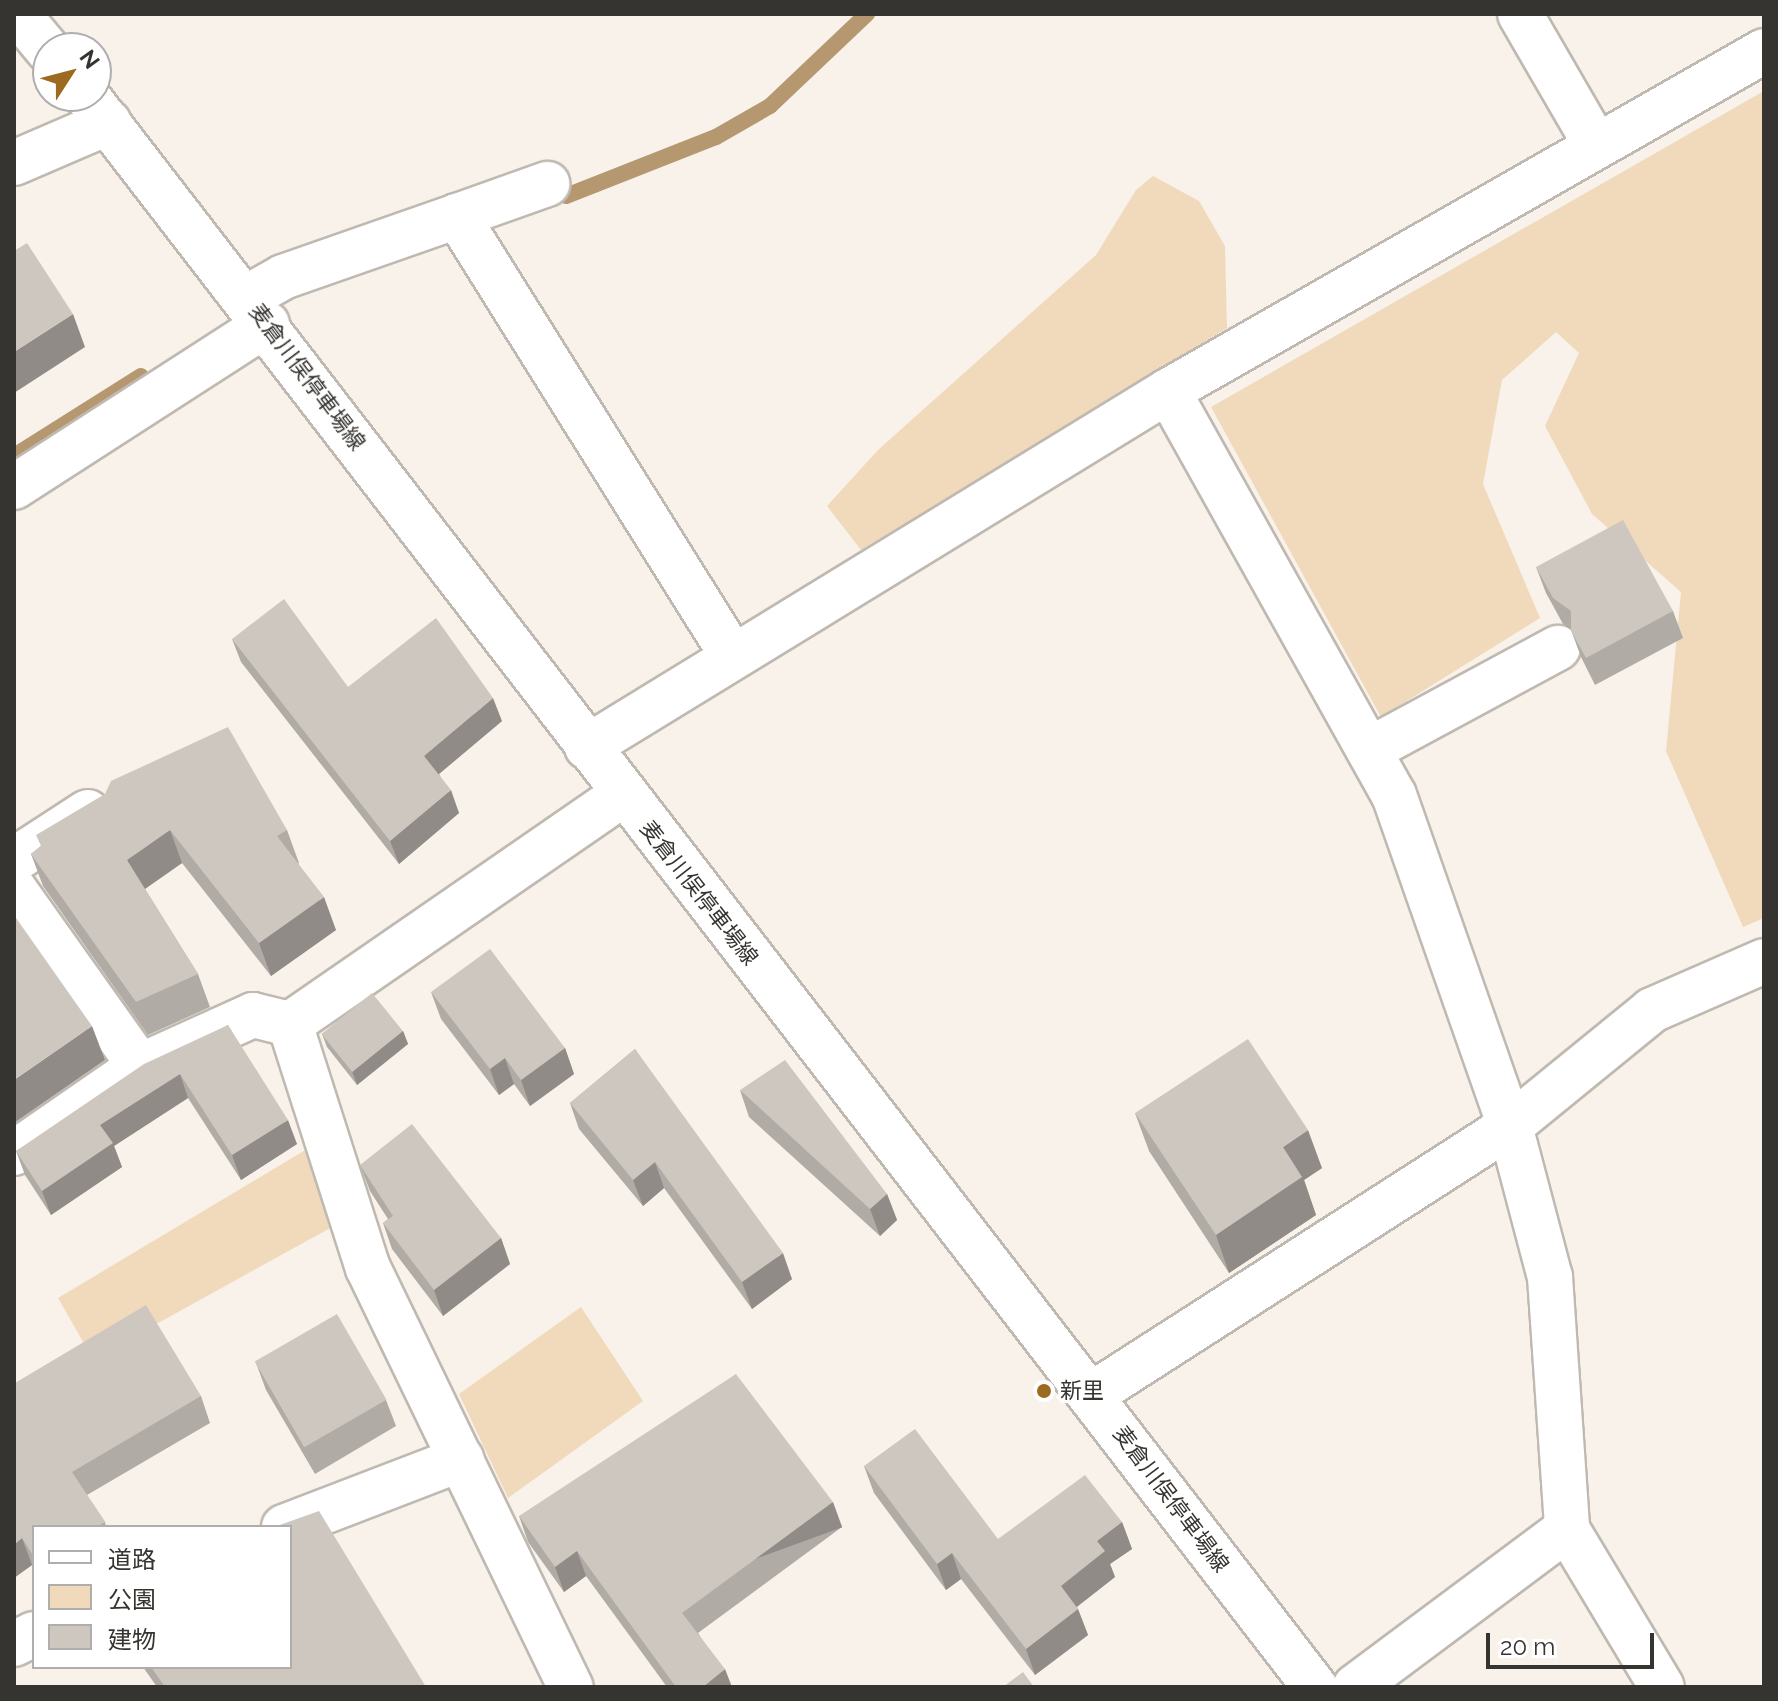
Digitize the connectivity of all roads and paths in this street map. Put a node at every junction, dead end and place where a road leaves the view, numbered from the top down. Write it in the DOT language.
graph roads {
  1 [pos="18,14"];
  2 [pos="1520,14"];
  3 [pos="33,32"];
  4 [pos="1764,51"];
  5 [pos="93,112"];
  6 [pos="100,112"];
  7 [pos="1596,145"];
  8 [pos="14,163"];
  9 [pos="547,184"];
  10 [pos="457,216"];
  11 [pos="256,311"];
  12 [pos="1168,391"];
  13 [pos="14,487"];
  14 [pos="1558,648"];
  15 [pos="732,655"];
  16 [pos="587,747"];
  17 [pos="1369,750"];
  18 [pos="622,795"];
  19 [pos="100,804"];
  20 [pos="14,860"];
  21 [pos="14,889"];
  22 [pos="1764,961"];
  23 [pos="290,1024"];
  24 [pos="140,1066"];
  25 [pos="1510,1126"];
  26 [pos="14,1153"];
  27 [pos="1091,1395"];
  28 [pos="461,1459"];
  29 [pos="289,1525"];
  30 [pos="1567,1529"];
  31 [pos="32,1635"];
  32 [pos="14,1644"];
  33 [pos="571,1687"];
  34 [pos="1315,1687"];
  35 [pos="1355,1687"];
  36 [pos="1662,1687"];
  1 -- 3 [label="street"];
  2 -- 7 [label="street"];
  4 -- 7 [label="street"];
  5 -- 8 [label="street"];
  6 -- 11 [label="street, 麦倉川俣停車場線"];
  7 -- 12 [label="street"];
  9 -- 10 [label="street"];
  10 -- 11 [label="street"];
  10 -- 15 [label="street"];
  11 -- 13 [label="street"];
  11 -- 16 [label="street, 麦倉川俣停車場線"];
  12 -- 15 [label="street"];
  12 -- 17 [label="street"];
  14 -- 17 [label="street"];
  15 -- 16 [label="street"];
  16 -- 18 [label="street, 麦倉川俣停車場線"];
  17 -- 25 [label="street"];
  18 -- 23 [label="street"];
  18 -- 27 [label="street, 麦倉川俣停車場線"];
  19 -- 20 [label="street"];
  21 -- 24 [label="street"];
  22 -- 25 [label="street"];
  23 -- 24 [label="street"];
  23 -- 28 [label="street"];
  24 -- 26 [label="street"];
  25 -- 27 [label="street"];
  25 -- 30 [label="street"];
  27 -- 34 [label="street, 麦倉川俣停車場線"];
  28 -- 29 [label="street"];
  28 -- 33 [label="street"];
  30 -- 35 [label="street"];
  30 -- 36 [label="street"];
  31 -- 32 [label="street"];
}
